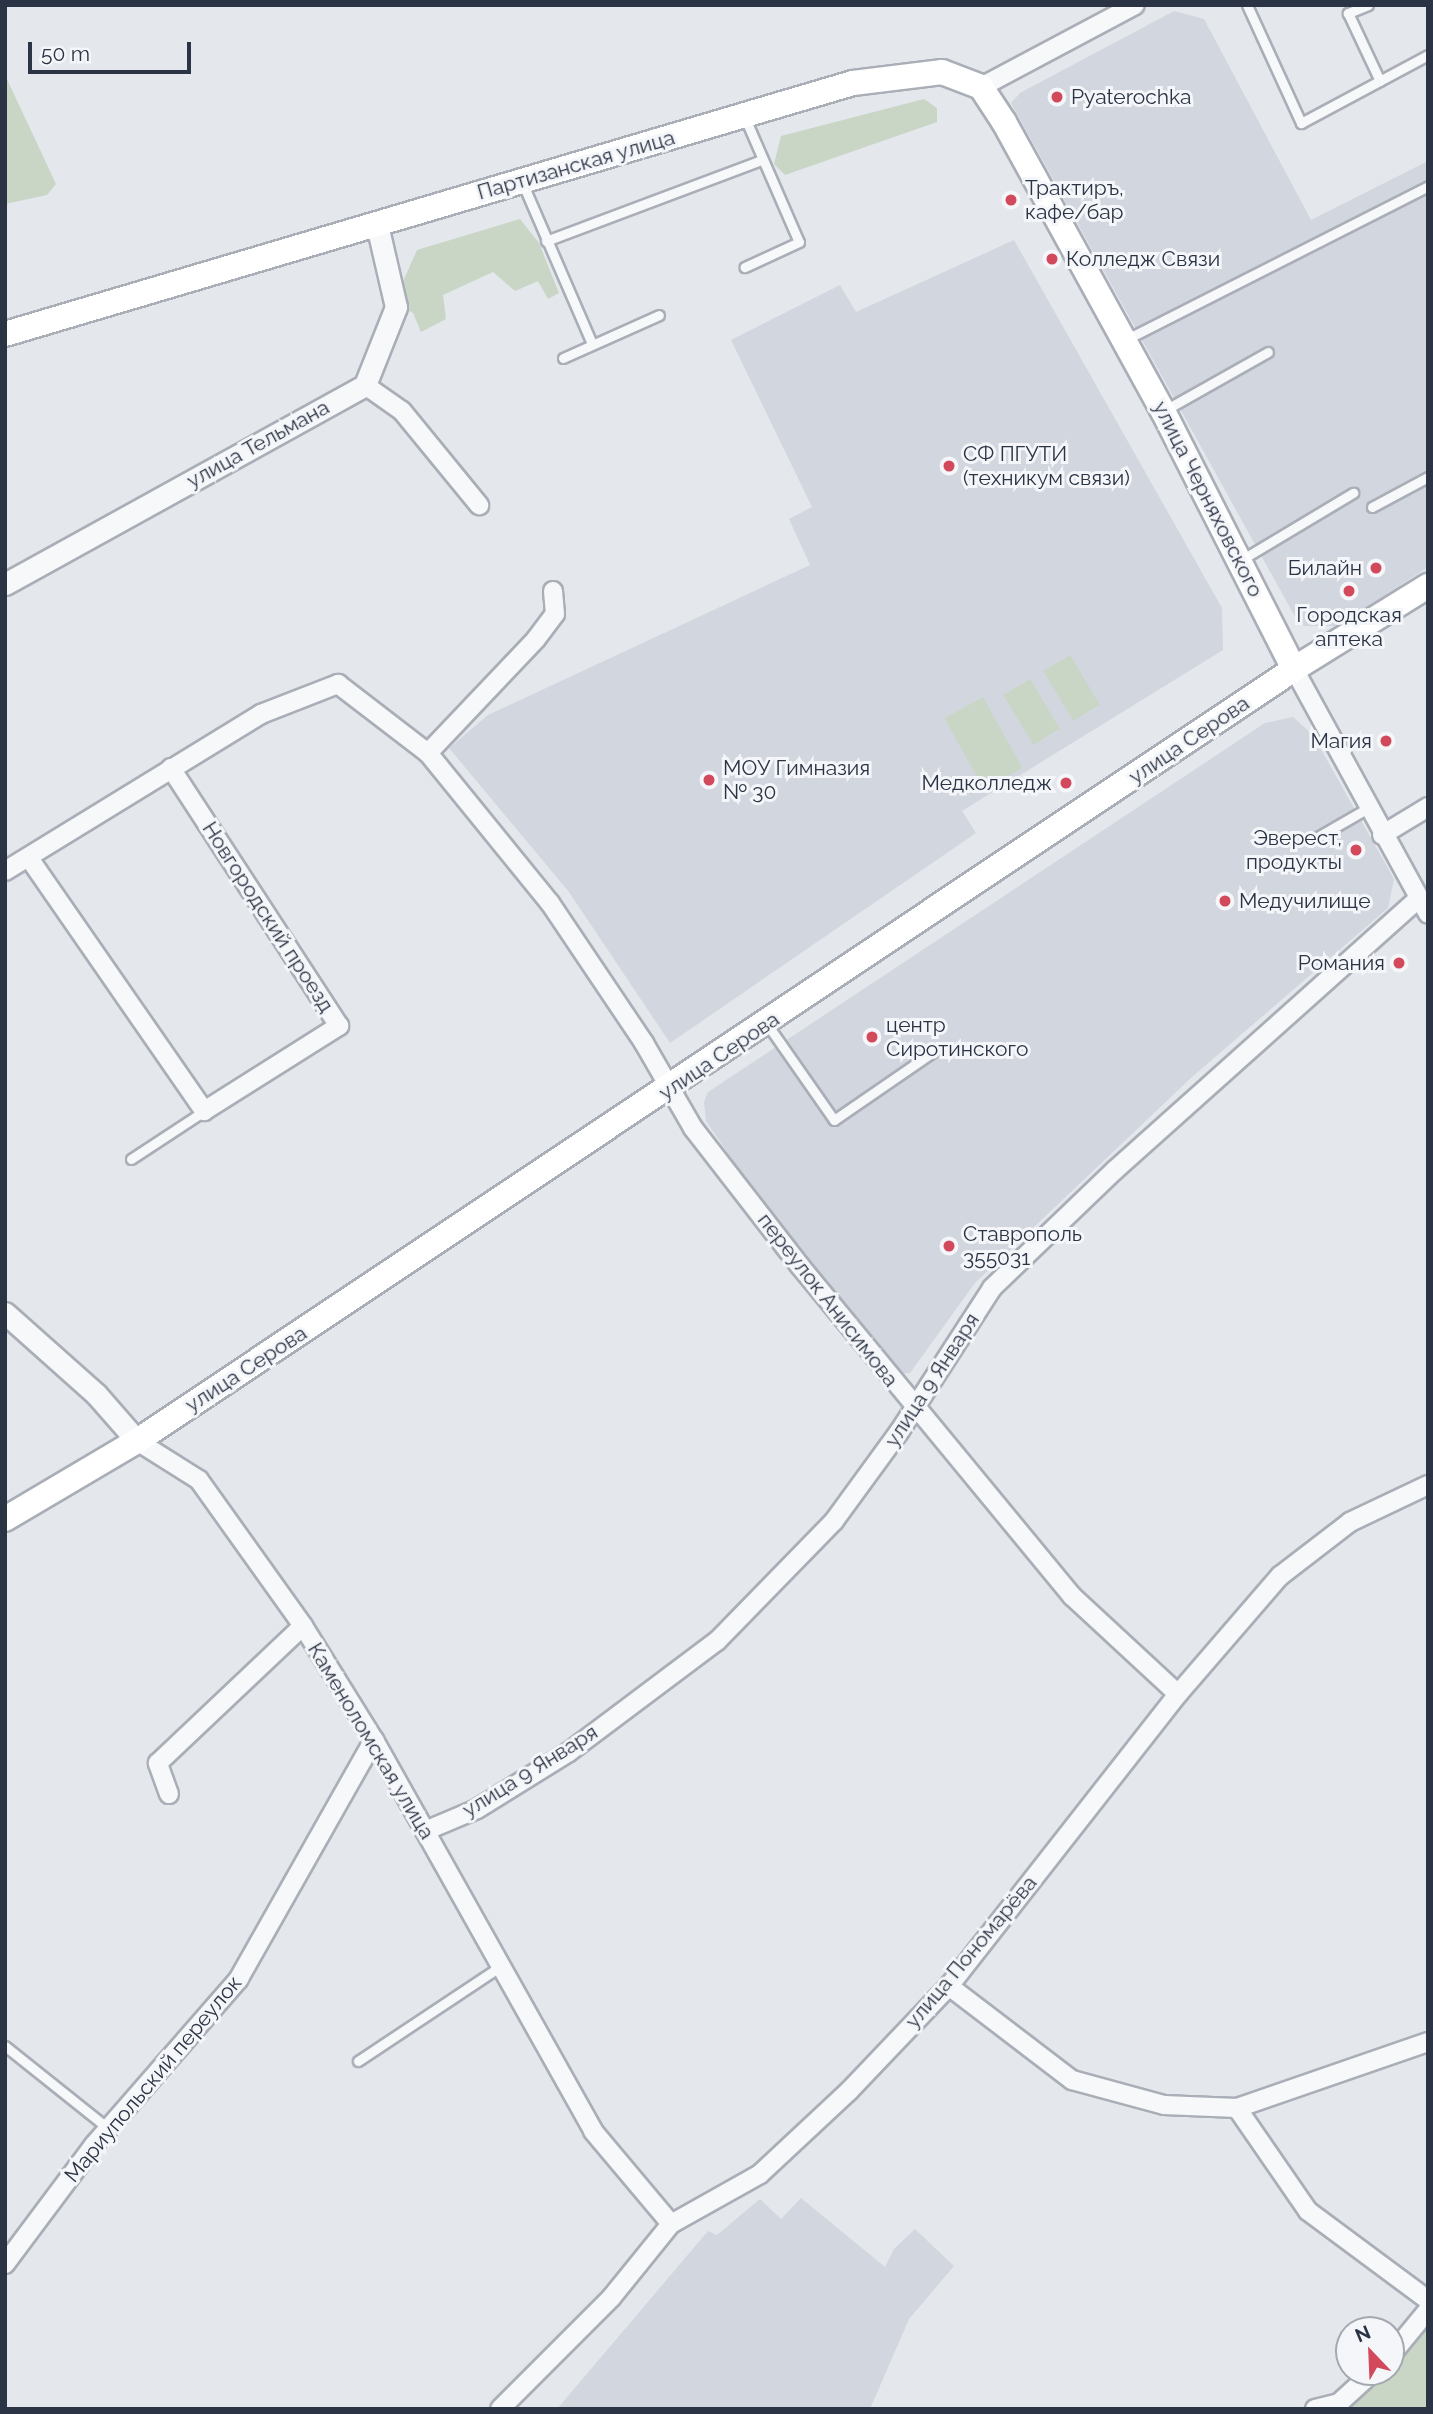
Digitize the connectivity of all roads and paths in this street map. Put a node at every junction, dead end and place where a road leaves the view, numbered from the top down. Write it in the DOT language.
graph roads {
  1 [pos="1135,5"];
  2 [pos="1247,5"];
  3 [pos="1368,5"];
  4 [pos="1428,55"];
  5 [pos="1380,81"];
  6 [pos="981,88"];
  7 [pos="744,116"];
  8 [pos="762,160"];
  9 [pos="521,180"];
  10 [pos="1428,186"];
  11 [pos="377,225"];
  12 [pos="545,241"];
  13 [pos="746,267"];
  14 [pos="659,315"];
  15 [pos="5,334"];
  16 [pos="1125,340"];
  17 [pos="592,344"];
  18 [pos="1268,352"];
  19 [pos="563,358"];
  20 [pos="365,385"];
  21 [pos="1163,411"];
  22 [pos="1428,477"];
  23 [pos="1353,493"];
  24 [pos="479,505"];
  25 [pos="1372,507"];
  26 [pos="1239,561"];
  27 [pos="5,584"];
  28 [pos="1428,586"];
  29 [pos="553,591"];
  30 [pos="1294,669"];
  31 [pos="428,753"];
  32 [pos="171,768"];
  33 [pos="1428,807"];
  34 [pos="1368,808"];
  35 [pos="1382,835"];
  36 [pos="1316,838"];
  37 [pos="29,858"];
  38 [pos="5,871"];
  39 [pos="1424,906"];
  40 [pos="767,1024"];
  41 [pos="933,1052"];
  42 [pos="670,1089"];
  43 [pos="204,1111"];
  44 [pos="131,1159"];
  45 [pos="5,1313"];
  46 [pos="913,1405"];
  47 [pos="137,1441"];
  48 [pos="1428,1485"];
  49 [pos="5,1519"];
  50 [pos="303,1626"];
  51 [pos="1178,1694"];
  52 [pos="374,1740"];
  53 [pos="169,1794"];
  54 [pos="425,1831"];
  55 [pos="501,1966"];
  56 [pos="949,1986"];
  57 [pos="1428,2042"];
  58 [pos="5,2046"];
  59 [pos="358,2061"];
  60 [pos="1237,2108"];
  61 [pos="109,2129"];
  62 [pos="671,2224"];
  63 [pos="5,2264"];
  64 [pos="1428,2300"];
  65 [pos="1428,2310"];
  66 [pos="1405,2338"];
  67 [pos="1358,2386"];
  68 [pos="500,2409"];
  69 [pos="1315,2409"];
  1 -- 6 [label="street"];
  2 -- 5 [label="lane"];
  3 -- 5 [label="lane"];
  4 -- 5 [label="lane"];
  6 -- 7 [label="main road, Партизанская улица"];
  6 -- 16 [label="main road, улица Черняховского"];
  7 -- 8 [label="lane"];
  7 -- 9 [label="main road, Партизанская улица"];
  8 -- 12 [label="lane"];
  8 -- 13 [label="lane"];
  9 -- 11 [label="main road, Партизанская улица"];
  9 -- 12 [label="lane"];
  10 -- 16 [label="lane"];
  11 -- 15 [label="main road, Партизанская улица"];
  11 -- 20 [label="street"];
  12 -- 17 [label="lane"];
  14 -- 17 [label="lane"];
  16 -- 21 [label="main road, улица Черняховского"];
  17 -- 19 [label="lane"];
  18 -- 21 [label="lane"];
  20 -- 24 [label="street"];
  20 -- 27 [label="street, улица Тельмана"];
  21 -- 26 [label="main road, улица Черняховского"];
  22 -- 25 [label="lane"];
  23 -- 26 [label="lane"];
  26 -- 30 [label="main road, улица Черняховского"];
  28 -- 30 [label="main road, улица Серова"];
  29 -- 31 [label="street"];
  30 -- 34 [label="street, улица Черняховского"];
  30 -- 40 [label="main road, улица Серова"];
  31 -- 32 [label="street, переулок Анисимова"];
  31 -- 42 [label="street, переулок Анисимова"];
  32 -- 37 [label="street"];
  32 -- 43 [label="street, Новгородский проезд"];
  33 -- 35 [label="street"];
  34 -- 35 [label="street, улица Черняховского"];
  34 -- 36 [label="lane"];
  35 -- 39 [label="street, улица Черняховского"];
  37 -- 38 [label="street"];
  37 -- 43 [label="street"];
  39 -- 46 [label="street, улица 9 Января"];
  40 -- 41 [label="lane"];
  40 -- 42 [label="main road, улица Серова"];
  42 -- 46 [label="street, переулок Анисимова"];
  42 -- 47 [label="main road, улица Серова"];
  43 -- 44 [label="lane"];
  45 -- 47 [label="street, Каменоломская улица"];
  46 -- 51 [label="street, переулок Анисимова"];
  46 -- 54 [label="street, улица 9 Января"];
  47 -- 49 [label="main road, улица Серова"];
  47 -- 50 [label="street, Каменоломская улица"];
  48 -- 51 [label="street, улица Пономарёва"];
  50 -- 52 [label="street, Каменоломская улица"];
  50 -- 53 [label="street"];
  51 -- 56 [label="street, улица Пономарёва"];
  52 -- 54 [label="street, Каменоломская улица"];
  52 -- 61 [label="street, Мариупольский переулок"];
  54 -- 55 [label="street, Каменоломская улица"];
  55 -- 59 [label="lane"];
  55 -- 62 [label="street, Каменоломская улица"];
  56 -- 60 [label="street"];
  56 -- 62 [label="street, улица Пономарёва"];
  57 -- 60 [label="street"];
  58 -- 61 [label="lane"];
  60 -- 64 [label="street"];
  61 -- 63 [label="street, Мариупольский переулок"];
  62 -- 68 [label="street, улица Пономарёва"];
  65 -- 66 [label="street"];
  67 -- 69 [label="street"];
}
